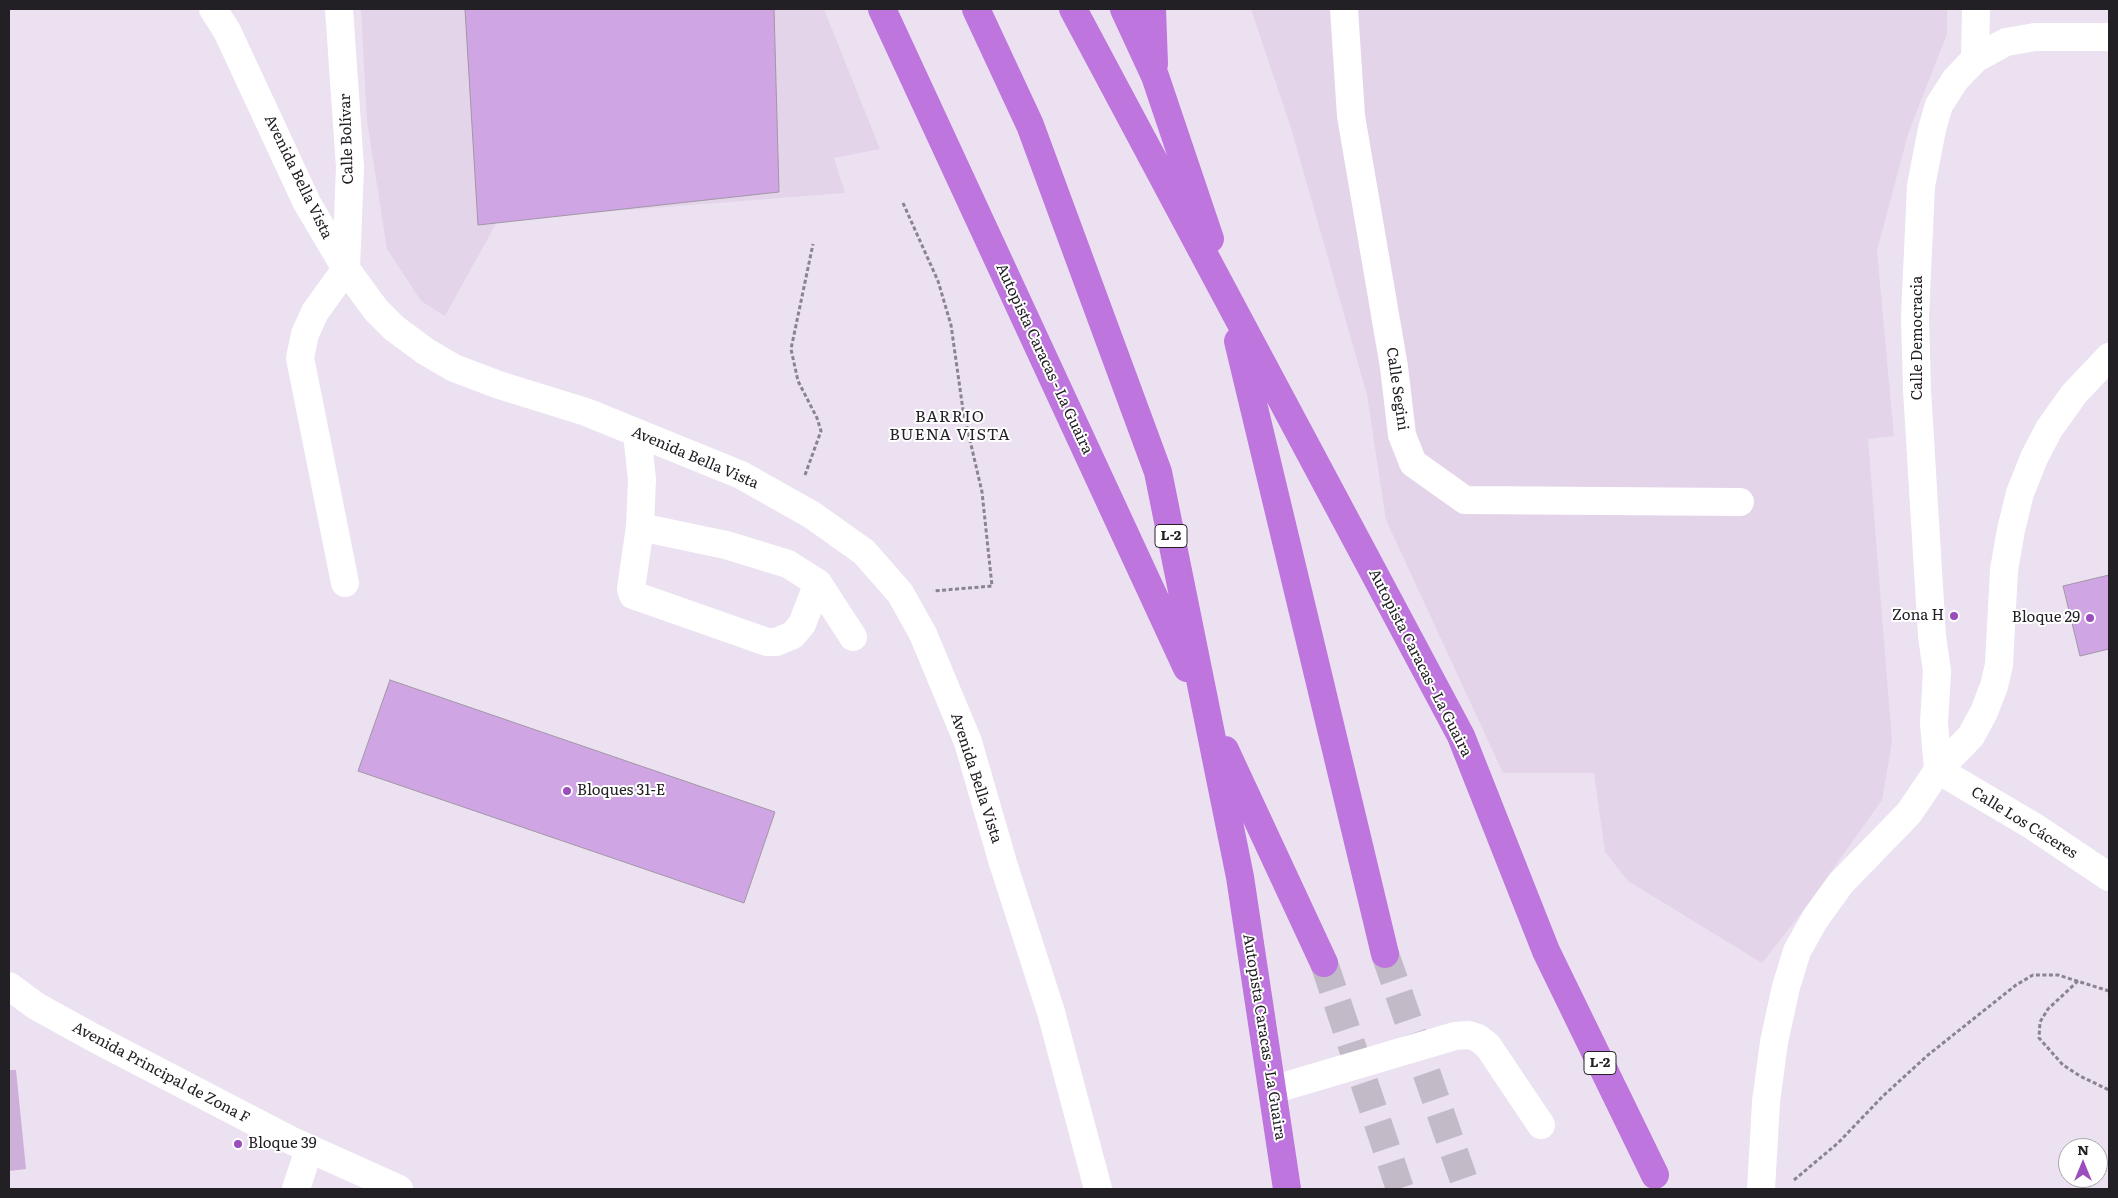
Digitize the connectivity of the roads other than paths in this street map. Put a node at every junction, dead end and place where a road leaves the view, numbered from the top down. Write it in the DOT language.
graph roads {
  1 [pos="213,9"];
  2 [pos="339,9"];
  3 [pos="882,9"];
  4 [pos="976,9"];
  5 [pos="1073,9"];
  6 [pos="1124,9"];
  7 [pos="1152,9"];
  8 [pos="1344,9"];
  9 [pos="1976,9"];
  10 [pos="2109,37"];
  11 [pos="1975,59"];
  12 [pos="1155,76"];
  13 [pos="346,269"];
  14 [pos="2109,358"];
  15 [pos="637,434"];
  16 [pos="1740,502"];
  17 [pos="640,527"];
  18 [pos="818,582"];
  19 [pos="345,583"];
  20 [pos="853,637"];
  21 [pos="1938,770"];
  22 [pos="2109,877"];
  23 [pos="1385,954"];
  24 [pos="1324,963"];
  25 [pos="9,986"];
  26 [pos="1272,1090"];
  27 [pos="1541,1125"];
  28 [pos="309,1149"];
  29 [pos="1655,1175"];
  30 [pos="386,1186"];
  31 [pos="296,1189"];
  32 [pos="1098,1189"];
  33 [pos="1287,1189"];
  34 [pos="1761,1189"];
  1 -- 13 [label="street, Avenida Bella Vista"];
  2 -- 13 [label="street, Calle Bolívar"];
  3 -- 24 [label="highway, Autopista Caracas - La Guaira / L-2"];
  4 -- 26 [label="highway, Autopista Caracas - La Guaira / L-2"];
  5 -- 29 [label="highway, Autopista Caracas - La Guaira / L-2"];
  6 -- 12 [label="highway"];
  7 -- 12 [label="highway"];
  8 -- 16 [label="street, Calle Segini"];
  9 -- 11 [label="street"];
  10 -- 11 [label="street, Calle Democracia"];
  11 -- 21 [label="street, Calle Democracia"];
  12 -- 23 [label="highway"];
  13 -- 15 [label="street, Avenida Bella Vista"];
  13 -- 19 [label="street"];
  14 -- 21 [label="street"];
  15 -- 17 [label="street"];
  15 -- 32 [label="street, Avenida Bella Vista"];
  17 -- 18 [label="street"];
  17 -- 18 [label="street"];
  18 -- 20 [label="street"];
  21 -- 22 [label="street, Calle Los Cáceres"];
  21 -- 34 [label="street"];
  25 -- 28 [label="street, Avenida Principal de Zona F"];
  26 -- 27 [label="street"];
  26 -- 33 [label="highway, Autopista Caracas - La Guaira / L-2"];
  28 -- 30 [label="street, Avenida Principal de Zona F"];
  28 -- 31 [label="street"];
}
